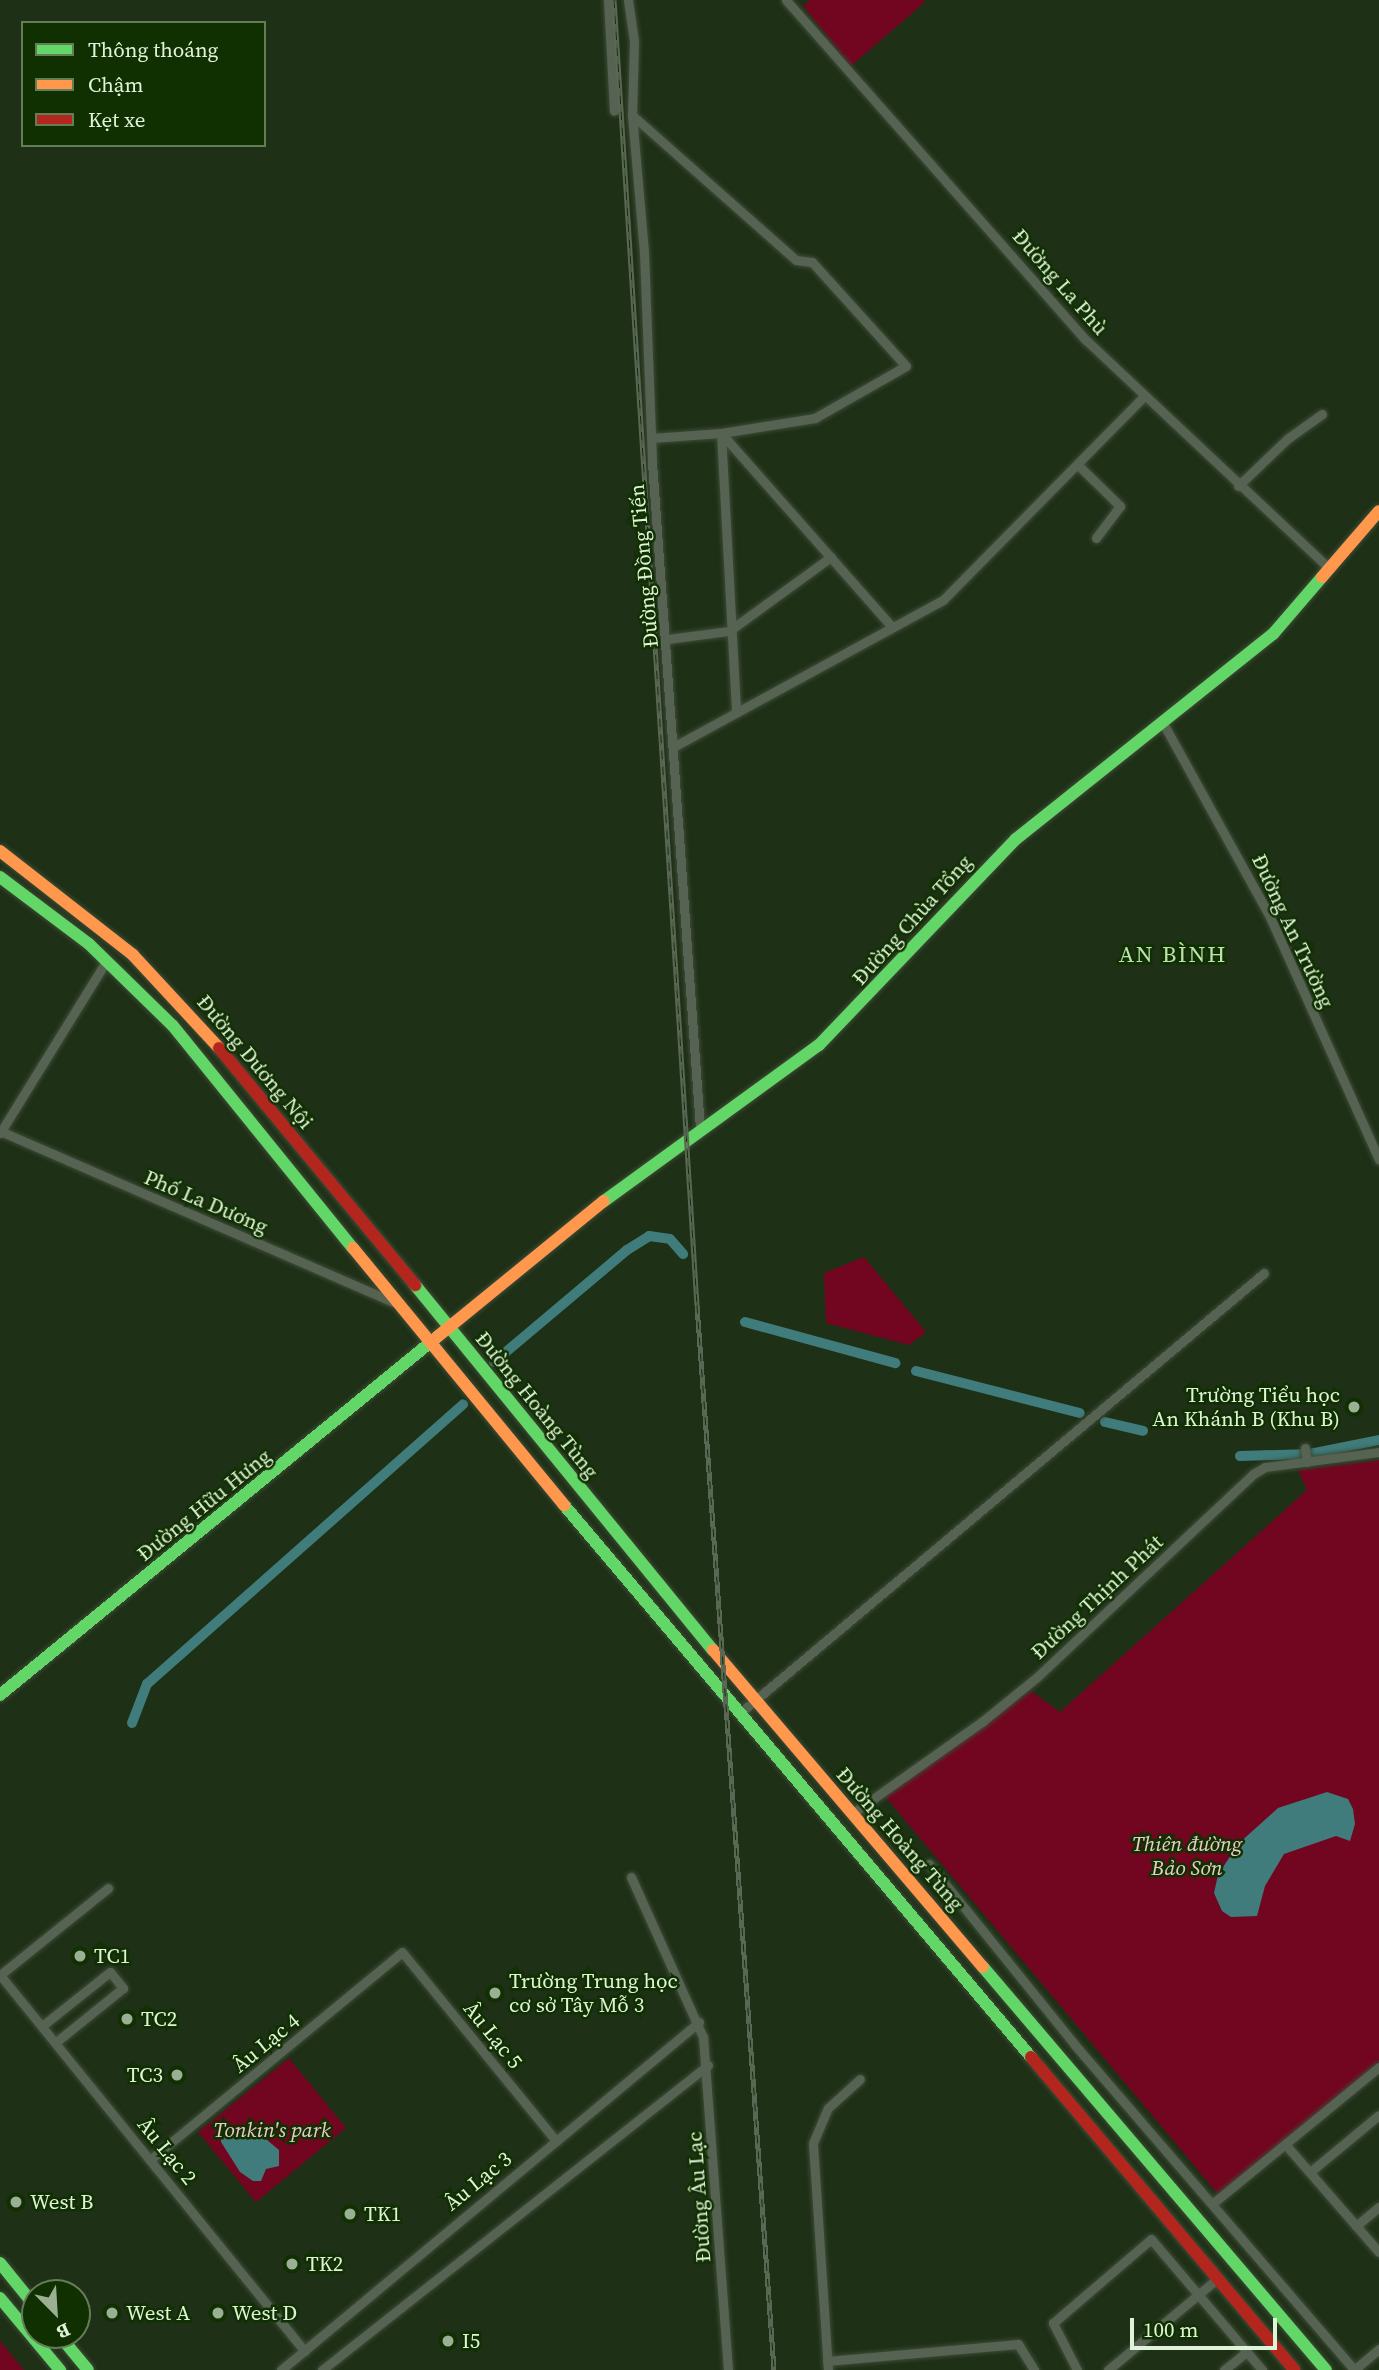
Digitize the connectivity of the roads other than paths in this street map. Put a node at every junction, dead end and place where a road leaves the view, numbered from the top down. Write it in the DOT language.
graph roads {
  1 [pos="607,0"];
  2 [pos="628,0"];
  3 [pos="786,0"];
  4 [pos="614,111"];
  5 [pos="632,115"];
  6 [pos="1143,397"];
  7 [pos="1322,414"];
  8 [pos="721,433"];
  9 [pos="651,438"];
  10 [pos="1078,466"];
  11 [pos="1238,486"];
  12 [pos="1379,511"];
  13 [pos="1096,538"];
  14 [pos="831,557"];
  15 [pos="1328,567"];
  16 [pos="892,627"];
  17 [pos="729,631"];
  18 [pos="668,639"];
  19 [pos="736,713"];
  20 [pos="1163,723"];
  21 [pos="675,746"];
  22 [pos="0,851"];
  23 [pos="0,877"];
  24 [pos="119,943"];
  25 [pos="107,960"];
  26 [pos="701,1129"];
  27 [pos="0,1132"];
  28 [pos="1375,1140"];
  29 [pos="1379,1160"];
  30 [pos="1264,1273"];
  31 [pos="400,1305"];
  32 [pos="451,1329"];
  33 [pos="432,1345"];
  34 [pos="1379,1452"];
  35 [pos="0,1695"];
  36 [pos="756,1700"];
  37 [pos="740,1713"];
  38 [pos="853,1812"];
  39 [pos="929,1864"];
  40 [pos="631,1877"];
  41 [pos="913,1882"];
  42 [pos="108,1888"];
  43 [pos="895,1898"];
  44 [pos="402,1952"];
  45 [pos="0,1975"];
  46 [pos="699,2022"];
  47 [pos="42,2026"];
  48 [pos="1039,2031"];
  49 [pos="1071,2039"];
  50 [pos="56,2042"];
  51 [pos="1021,2047"];
  52 [pos="1056,2052"];
  53 [pos="708,2065"];
  54 [pos="1379,2067"];
  55 [pos="860,2079"];
  56 [pos="1379,2115"];
  57 [pos="556,2141"];
  58 [pos="1285,2144"];
  59 [pos="151,2160"];
  60 [pos="1310,2172"];
  61 [pos="1212,2204"];
  62 [pos="1379,2207"];
  63 [pos="1356,2227"];
  64 [pos="1379,2252"];
  65 [pos="0,2263"];
  66 [pos="1218,2278"];
  67 [pos="21,2289"];
  68 [pos="1198,2295"];
  69 [pos="0,2298"];
  70 [pos="71,2349"];
  71 [pos="1379,2349"];
  72 [pos="304,2351"];
  73 [pos="1246,2352"];
  74 [pos="827,2366"];
  75 [pos="60,2370"];
  76 [pos="88,2370"];
  77 [pos="281,2370"];
  78 [pos="322,2370"];
  79 [pos="728,2370"];
  80 [pos="1034,2370"];
  81 [pos="1077,2370"];
  82 [pos="1108,2370"];
  83 [pos="1224,2370"];
  84 [pos="1262,2370"];
  85 [pos="1295,2370"];
  86 [pos="1326,2370"];
  87 [pos="1354,2370"];
  1 -- 4 [label="street"];
  2 -- 5 [label="street, Đường Đồng Tiến"];
  3 -- 6 [label="street, Đường La Phù"];
  5 -- 8 [label="street"];
  5 -- 9 [label="street, Đường Đồng Tiến"];
  6 -- 10 [label="street"];
  6 -- 11 [label="street, Đường La Phù"];
  7 -- 11 [label="street"];
  8 -- 9 [label="street"];
  8 -- 14 [label="street"];
  8 -- 17 [label="street"];
  9 -- 18 [label="street, Đường Đồng Tiến"];
  10 -- 13 [label="street"];
  10 -- 16 [label="street"];
  11 -- 15 [label="street, Đường La Phù"];
  12 -- 15 [label="main road, Đường Chùa Tổng"];
  14 -- 16 [label="street"];
  14 -- 17 [label="street"];
  15 -- 20 [label="main road, Đường Chùa Tổng"];
  16 -- 19 [label="street"];
  17 -- 18 [label="street"];
  17 -- 19 [label="street"];
  18 -- 21 [label="street, Đường Đồng Tiến"];
  19 -- 21 [label="street"];
  20 -- 26 [label="main road, Đường Chùa Tổng"];
  20 -- 28 [label="street, Đường An Trường"];
  21 -- 26 [label="street, Đường Đồng Tiến"];
  22 -- 24 [label="main road, Đường Dương Nội"];
  23 -- 25 [label="main road, Đường Dương Nội"];
  24 -- 25 [label="main road"];
  24 -- 32 [label="main road, Đường Dương Nội"];
  25 -- 27 [label="street"];
  25 -- 31 [label="main road, Đường Dương Nội"];
  26 -- 32 [label="main road, Đường Chùa Tổng"];
  27 -- 31 [label="street, Phố La Dương"];
  28 -- 29 [label="street, Đường An Trường"];
  30 -- 36 [label="street"];
  31 -- 33 [label="main road, Đường Dương Nội"];
  32 -- 33 [label="main road, Đường Hữu Hưng"];
  32 -- 36 [label="main road, Đường Hoàng Tùng"];
  33 -- 35 [label="main road, Đường Hữu Hưng"];
  33 -- 37 [label="main road, Đường Hoàng Tùng"];
  34 -- 38 [label="street, Đường Thịnh Phát"];
  36 -- 37 [label="street"];
  36 -- 38 [label="main road, Đường Hoàng Tùng"];
  37 -- 43 [label="main road, Đường Hoàng Tùng"];
  38 -- 41 [label="main road, Đường Hoàng Tùng"];
  39 -- 49 [label="street"];
  40 -- 46 [label="street, Đường Âu Lạc"];
  41 -- 43 [label="main road"];
  41 -- 48 [label="main road, Đường Hoàng Tùng"];
  42 -- 45 [label="street"];
  43 -- 51 [label="main road, Đường Hoàng Tùng"];
  44 -- 57 [label="street, Âu Lạc 5"];
  44 -- 59 [label="street, Âu Lạc 4"];
  45 -- 47 [label="street, Âu Lạc 2"];
  46 -- 53 [label="street, Đường Âu Lạc"];
  46 -- 57 [label="street, Âu Lạc 3"];
  47 -- 50 [label="street, Âu Lạc 2"];
  47 -- 50 [label="street"];
  48 -- 51 [label="main road"];
  48 -- 52 [label="main road, Đường Hoàng Tùng"];
  49 -- 52 [label="street"];
  49 -- 61 [label="street"];
  50 -- 59 [label="street, Âu Lạc 2"];
  51 -- 66 [label="main road, Đường Hoàng Tùng"];
  52 -- 86 [label="main road, Đường Hoàng Tùng"];
  53 -- 78 [label="street"];
  53 -- 79 [label="street, Đường Âu Lạc"];
  54 -- 58 [label="street"];
  55 -- 74 [label="street"];
  56 -- 60 [label="street"];
  57 -- 72 [label="street, Âu Lạc 3"];
  58 -- 60 [label="street"];
  58 -- 61 [label="street"];
  59 -- 72 [label="street, Âu Lạc 2"];
  60 -- 63 [label="street"];
  61 -- 87 [label="street"];
  62 -- 63 [label="street"];
  63 -- 64 [label="street"];
  65 -- 67 [label="main road"];
  66 -- 68 [label="street"];
  66 -- 85 [label="main road, Đường Hoàng Tùng"];
  68 -- 73 [label="street"];
  68 -- 81 [label="street"];
  68 -- 82 [label="street"];
  69 -- 75 [label="main road"];
  70 -- 76 [label="main road"];
  71 -- 87 [label="street"];
  72 -- 77 [label="street, Âu Lạc 3"];
  73 -- 83 [label="street"];
  73 -- 84 [label="street"];
  74 -- 80 [label="street"];
}
